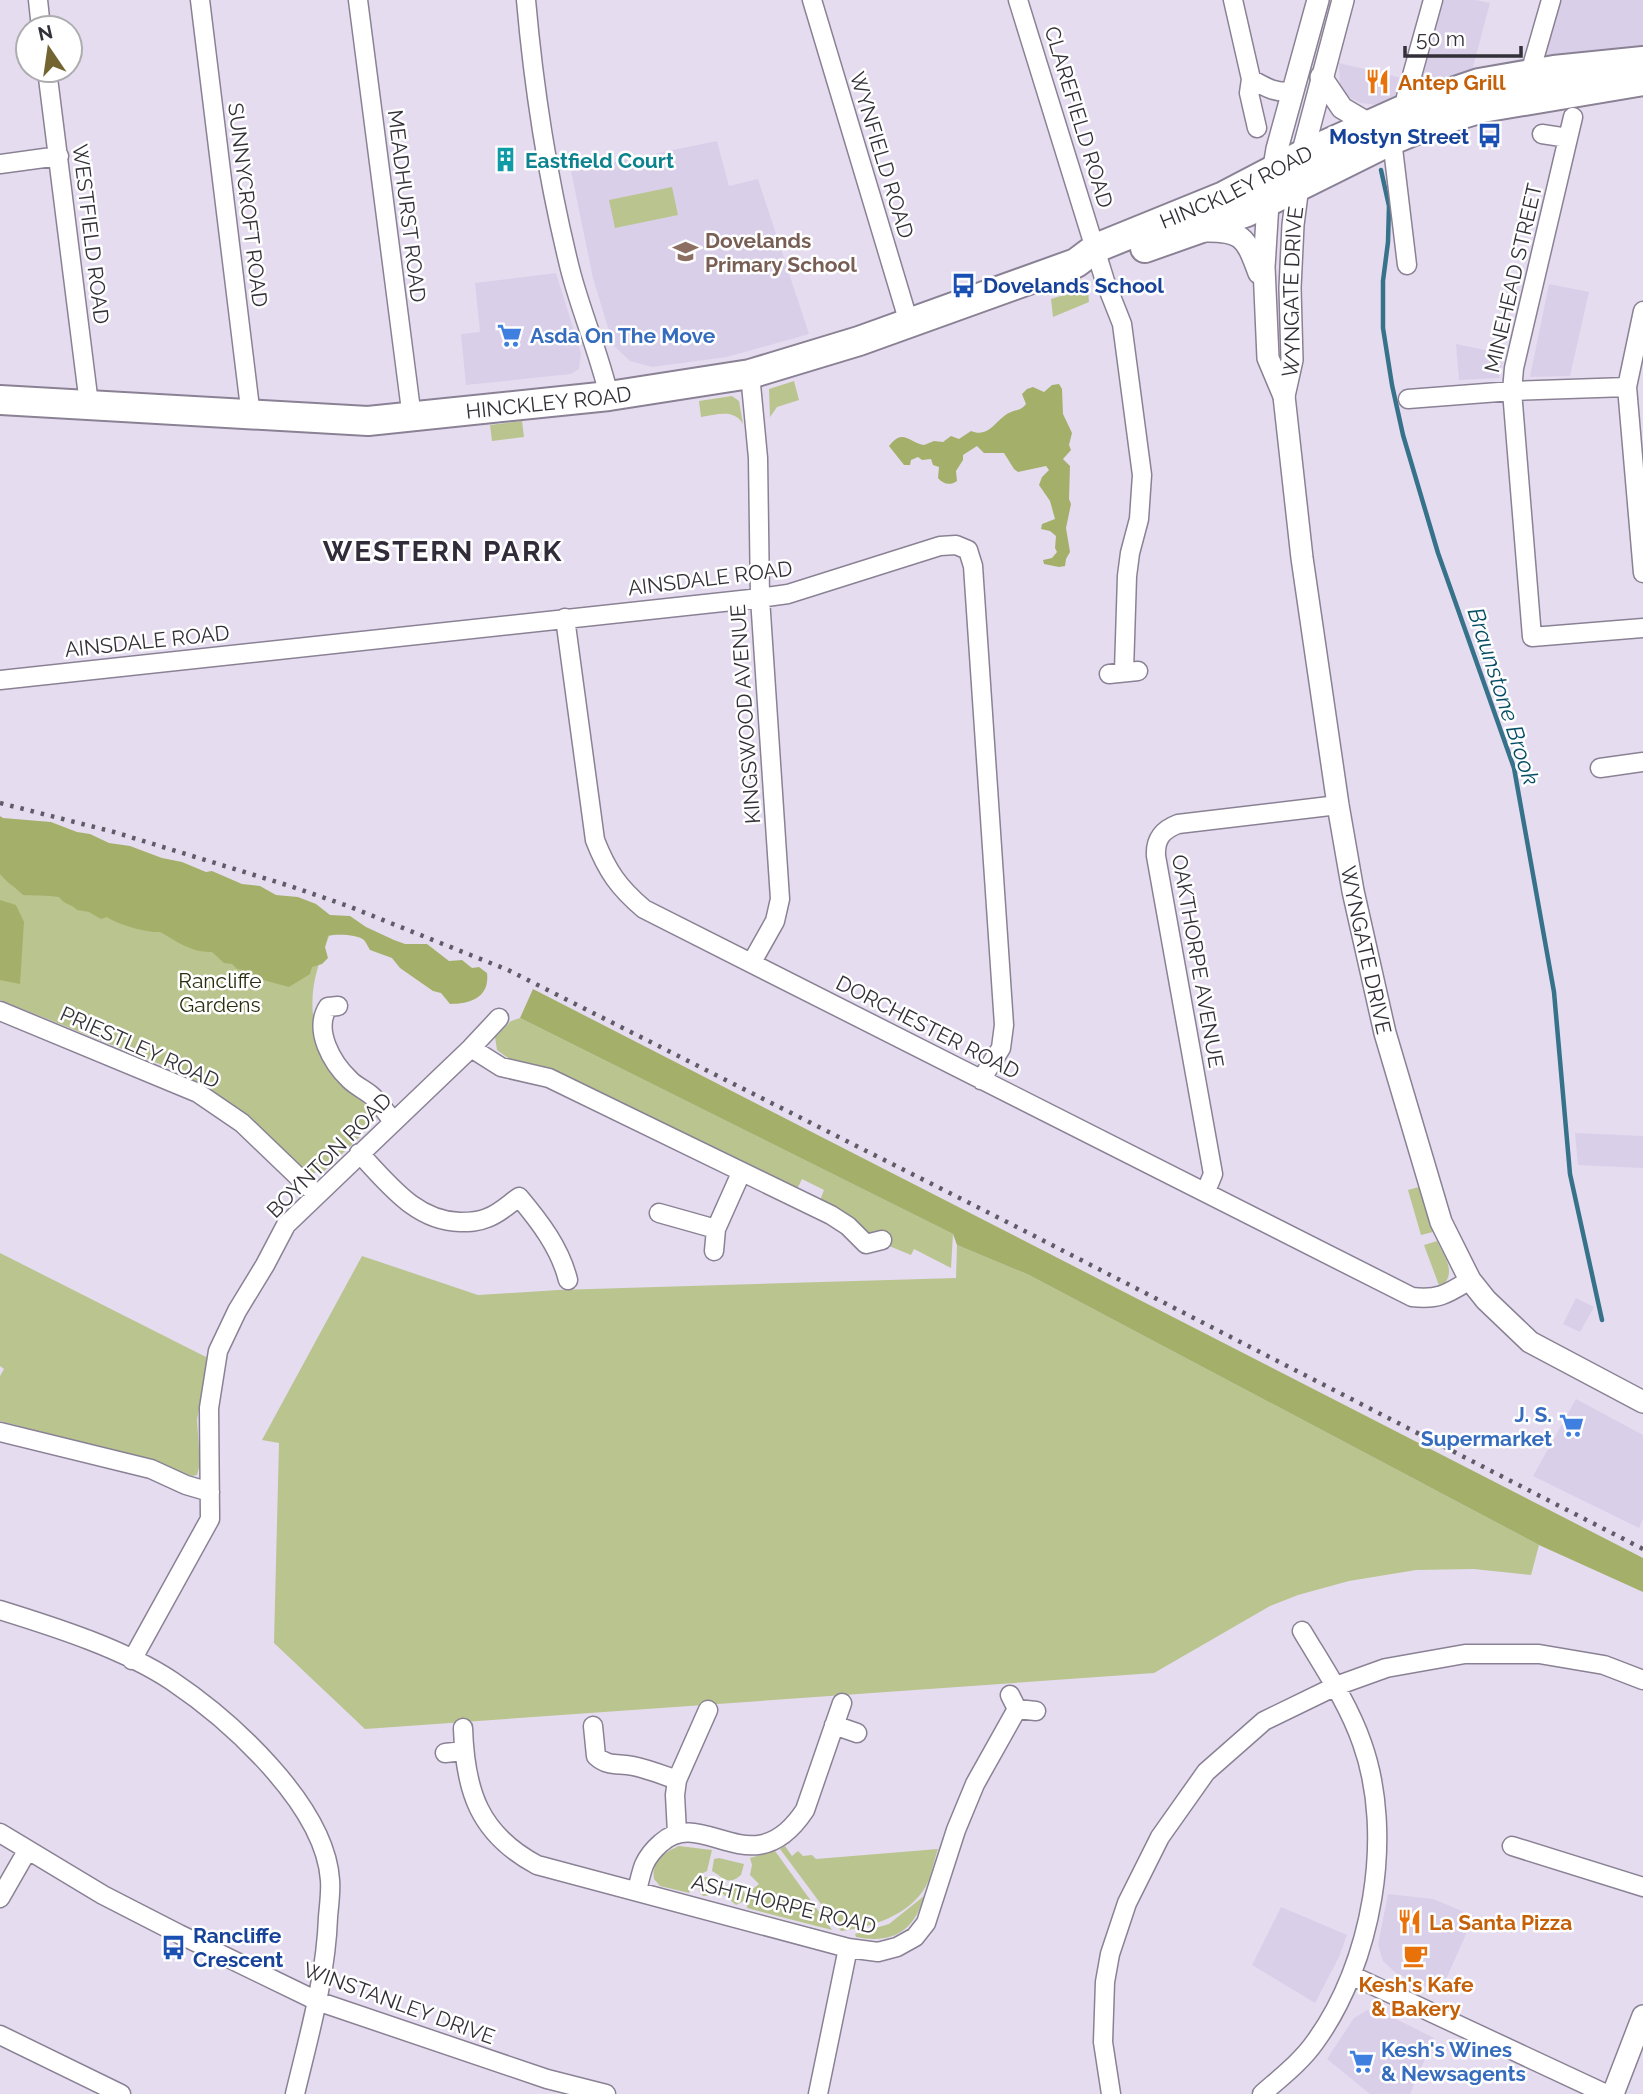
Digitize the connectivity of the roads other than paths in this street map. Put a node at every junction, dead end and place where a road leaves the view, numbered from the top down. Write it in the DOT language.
graph roads {
  1 [pos="200,0"];
  2 [pos="358,0"];
  3 [pos="526,0"];
  4 [pos="811,0"];
  5 [pos="1018,0"];
  6 [pos="1233,0"];
  7 [pos="1318,0"];
  8 [pos="1343,0"];
  9 [pos="1433,0"];
  10 [pos="1551,0"];
  11 [pos="1643,61"];
  12 [pos="1530,73"];
  13 [pos="1321,77"];
  14 [pos="1251,79"];
  15 [pos="1643,81"];
  16 [pos="49,84"];
  17 [pos="1293,91"];
  18 [pos="1409,107"];
  19 [pos="1573,117"];
  20 [pos="1369,124"];
  21 [pos="1257,128"];
  22 [pos="1542,134"];
  23 [pos="1568,138"];
  24 [pos="1392,140"];
  25 [pos="1302,155"];
  26 [pos="59,156"];
  27 [pos="0,164"];
  28 [pos="1273,172"];
  29 [pos="1297,187"];
  30 [pos="1268,203"];
  31 [pos="1193,231"];
  32 [pos="1091,258"];
  33 [pos="1407,265"];
  34 [pos="1265,291"];
  35 [pos="1643,311"];
  36 [pos="909,323"];
  37 [pos="750,374"];
  38 [pos="1627,387"];
  39 [pos="1511,391"];
  40 [pos="1284,396"];
  41 [pos="609,397"];
  42 [pos="1408,399"];
  43 [pos="0,400"];
  44 [pos="89,404"];
  45 [pos="251,416"];
  46 [pos="412,418"];
  47 [pos="1643,573"];
  48 [pos="760,598"];
  49 [pos="565,618"];
  50 [pos="1643,628"];
  51 [pos="1124,672"];
  52 [pos="0,680"];
  53 [pos="1643,762"];
  54 [pos="1600,768"];
  55 [pos="1338,805"];
  56 [pos="752,962"];
  57 [pos="328,1002"];
  58 [pos="0,1011"];
  59 [pos="499,1018"];
  60 [pos="471,1048"];
  61 [pos="981,1080"];
  62 [pos="393,1121"];
  63 [pos="359,1153"];
  64 [pos="741,1173"];
  65 [pos="1206,1191"];
  66 [pos="316,1194"];
  67 [pos="659,1213"];
  68 [pos="716,1229"];
  69 [pos="869,1248"];
  70 [pos="714,1251"];
  71 [pos="570,1270"];
  72 [pos="1470,1280"];
  73 [pos="1643,1402"];
  74 [pos="0,1432"];
  75 [pos="210,1492"];
  76 [pos="0,1610"];
  77 [pos="1302,1632"];
  78 [pos="132,1660"];
  79 [pos="1643,1680"];
  80 [pos="1336,1686"];
  81 [pos="842,1703"];
  82 [pos="708,1710"];
  83 [pos="1037,1711"];
  84 [pos="834,1725"];
  85 [pos="593,1726"];
  86 [pos="463,1728"];
  87 [pos="857,1733"];
  88 [pos="464,1751"];
  89 [pos="445,1753"];
  90 [pos="677,1780"];
  91 [pos="0,1833"];
  92 [pos="677,1833"];
  93 [pos="1513,1846"];
  94 [pos="27,1851"];
  95 [pos="1643,1887"];
  96 [pos="637,1891"];
  97 [pos="0,1898"];
  98 [pos="848,1948"];
  99 [pos="1351,1975"];
  100 [pos="317,2001"];
  101 [pos="1643,2016"];
  102 [pos="0,2035"];
  103 [pos="121,2094"];
  104 [pos="295,2094"];
  105 [pos="606,2094"];
  106 [pos="818,2094"];
  107 [pos="1111,2094"];
  108 [pos="1262,2094"];
  109 [pos="1606,2094"];
  110 [pos="1613,2094"];
  1 -- 45 [label="street, SUNNYCROFT ROAD"];
  2 -- 46 [label="street, MEADHURST ROAD"];
  3 -- 41 [label="street"];
  4 -- 36 [label="street, WYNFIELD ROAD"];
  5 -- 32 [label="street, CLAREFIELD ROAD"];
  6 -- 14 [label="street"];
  7 -- 17 [label="street, WYNGATE DRIVE"];
  8 -- 13 [label="street, WYNGATE DRIVE"];
  9 -- 18 [label="street"];
  10 -- 12 [label="street"];
  11 -- 12 [label="main road, HINCKLEY ROAD"];
  12 -- 18 [label="main road, HINCKLEY ROAD"];
  13 -- 20 [label="street"];
  13 -- 25 [label="street, WYNGATE DRIVE"];
  14 -- 17 [label="street"];
  14 -- 21 [label="street"];
  15 -- 24 [label="main road, HINCKLEY ROAD"];
  16 -- 26 [label="street, WESTFIELD ROAD"];
  17 -- 28 [label="street, WYNGATE DRIVE"];
  18 -- 20 [label="main road, HINCKLEY ROAD"];
  19 -- 23 [label="street, MINEHEAD STREET"];
  20 -- 25 [label="main road, HINCKLEY ROAD"];
  22 -- 23 [label="street"];
  23 -- 39 [label="street, MINEHEAD STREET"];
  24 -- 29 [label="main road, HINCKLEY ROAD"];
  24 -- 33 [label="street"];
  25 -- 28 [label="main road, HINCKLEY ROAD"];
  25 -- 29 [label="street, WYNGATE DRIVE"];
  26 -- 27 [label="street"];
  26 -- 44 [label="street, WESTFIELD ROAD"];
  28 -- 30 [label="street, WYNGATE DRIVE"];
  28 -- 32 [label="main road, HINCKLEY ROAD"];
  29 -- 30 [label="main road, HINCKLEY ROAD"];
  29 -- 40 [label="street, WYNGATE DRIVE"];
  30 -- 31 [label="main road, HINCKLEY ROAD"];
  30 -- 34 [label="street, WYNGATE DRIVE"];
  31 -- 32 [label="main road, HINCKLEY ROAD"];
  31 -- 34 [label="street"];
  32 -- 36 [label="main road, HINCKLEY ROAD"];
  32 -- 51 [label="street, CLAREFIELD ROAD"];
  34 -- 40 [label="street, WYNGATE DRIVE"];
  35 -- 38 [label="street"];
  36 -- 37 [label="main road, HINCKLEY ROAD"];
  37 -- 41 [label="main road, HINCKLEY ROAD"];
  37 -- 48 [label="street, KINGSWOOD AVENUE"];
  38 -- 39 [label="street"];
  38 -- 47 [label="street"];
  39 -- 42 [label="street"];
  39 -- 50 [label="street, MINEHEAD STREET"];
  40 -- 55 [label="street, WYNGATE DRIVE"];
  41 -- 46 [label="main road, HINCKLEY ROAD"];
  43 -- 44 [label="main road, HINCKLEY ROAD"];
  44 -- 45 [label="main road, HINCKLEY ROAD"];
  45 -- 46 [label="main road, HINCKLEY ROAD"];
  48 -- 49 [label="street, AINSDALE ROAD"];
  48 -- 56 [label="street, KINGSWOOD AVENUE"];
  48 -- 61 [label="street, AINSDALE ROAD"];
  49 -- 52 [label="street, AINSDALE ROAD"];
  49 -- 56 [label="street, DORCHESTER ROAD"];
  53 -- 54 [label="street"];
  55 -- 65 [label="street, OAKTHORPE AVENUE"];
  55 -- 72 [label="street, WYNGATE DRIVE"];
  56 -- 61 [label="street, DORCHESTER ROAD"];
  57 -- 62 [label="street"];
  58 -- 66 [label="street, PRIESTLEY ROAD"];
  59 -- 60 [label="street, BOYNTON ROAD"];
  60 -- 62 [label="street, BOYNTON ROAD"];
  60 -- 64 [label="street"];
  61 -- 65 [label="street, DORCHESTER ROAD"];
  62 -- 63 [label="street, BOYNTON ROAD"];
  63 -- 66 [label="street, BOYNTON ROAD"];
  63 -- 71 [label="street"];
  64 -- 68 [label="street"];
  64 -- 69 [label="street"];
  65 -- 72 [label="street, DORCHESTER ROAD"];
  66 -- 75 [label="street, BOYNTON ROAD"];
  67 -- 68 [label="street"];
  68 -- 70 [label="street"];
  72 -- 73 [label="street, WYNGATE DRIVE"];
  74 -- 75 [label="street"];
  75 -- 78 [label="street, BOYNTON ROAD"];
  76 -- 78 [label="street"];
  77 -- 80 [label="street"];
  78 -- 100 [label="street"];
  79 -- 80 [label="street"];
  80 -- 99 [label="street"];
  80 -- 107 [label="street"];
  81 -- 84 [label="street"];
  82 -- 90 [label="street"];
  83 -- 98 [label="street, ASHTHORPE ROAD"];
  84 -- 87 [label="street"];
  84 -- 92 [label="street"];
  85 -- 90 [label="street"];
  86 -- 88 [label="street, ASHTHORPE ROAD"];
  88 -- 89 [label="street"];
  88 -- 96 [label="street, ASHTHORPE ROAD"];
  90 -- 92 [label="street"];
  91 -- 94 [label="street, WINSTANLEY DRIVE"];
  92 -- 96 [label="street"];
  93 -- 95 [label="street"];
  94 -- 97 [label="street"];
  94 -- 100 [label="street, WINSTANLEY DRIVE"];
  96 -- 98 [label="street, ASHTHORPE ROAD"];
  98 -- 106 [label="street"];
  99 -- 108 [label="street"];
  99 -- 109 [label="street"];
  100 -- 104 [label="street"];
  100 -- 105 [label="street, WINSTANLEY DRIVE"];
  101 -- 110 [label="street"];
  102 -- 103 [label="street"];
}
